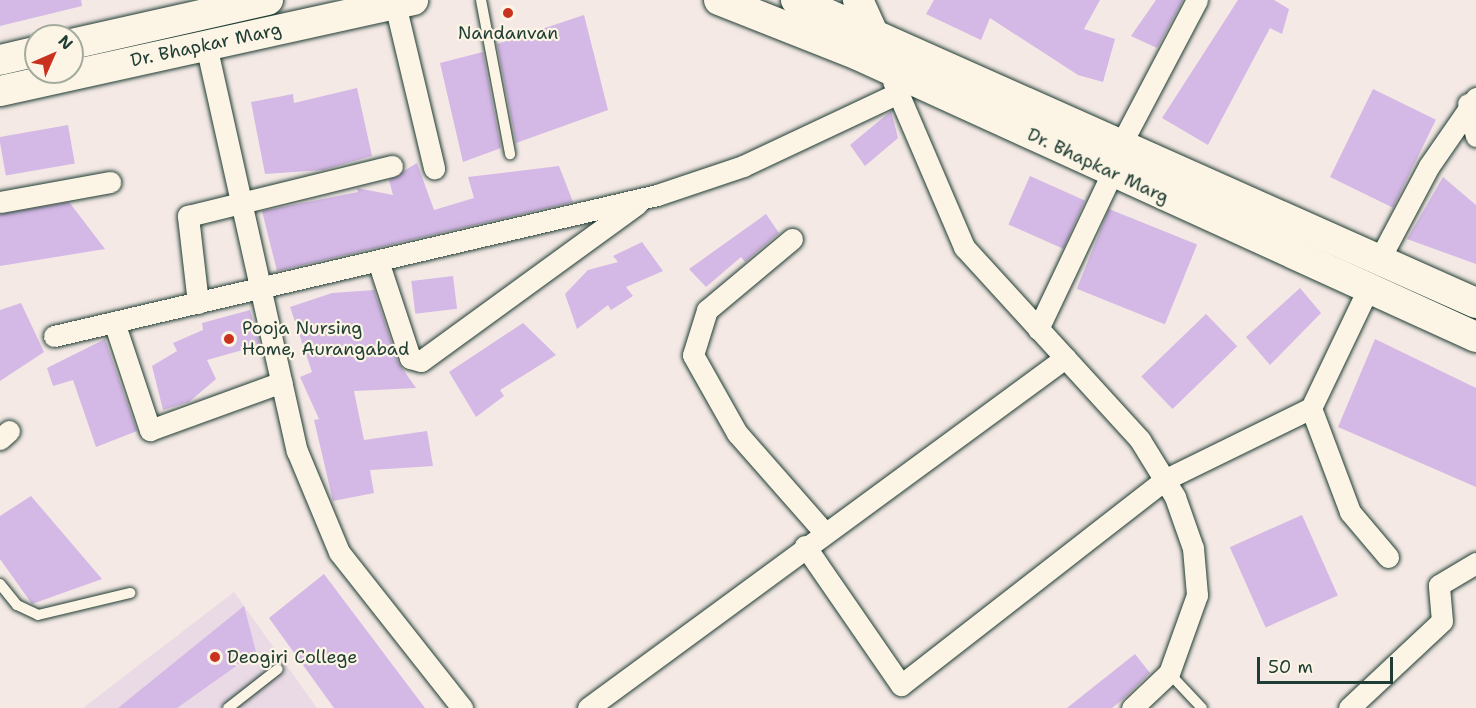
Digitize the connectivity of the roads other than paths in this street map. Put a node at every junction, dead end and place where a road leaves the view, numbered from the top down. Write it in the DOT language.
graph roads {
  1 [pos="268,0"];
  2 [pos="481,0"];
  3 [pos="718,0"];
  4 [pos="796,0"];
  5 [pos="1197,0"];
  6 [pos="404,2"];
  7 [pos="221,5"];
  8 [pos="847,8"];
  9 [pos="319,10"];
  10 [pos="84,41"];
  11 [pos="206,45"];
  12 [pos="867,46"];
  13 [pos="24,55"];
  14 [pos="0,60"];
  15 [pos="893,81"];
  16 [pos="0,91"];
  17 [pos="1472,101"];
  18 [pos="1476,136"];
  19 [pos="1121,144"];
  20 [pos="510,154"];
  21 [pos="392,166"];
  22 [pos="434,168"];
  23 [pos="1112,173"];
  24 [pos="110,182"];
  25 [pos="645,198"];
  26 [pos="0,202"];
  27 [pos="241,202"];
  28 [pos="792,239"];
  29 [pos="1379,260"];
  30 [pos="378,261"];
  31 [pos="261,289"];
  32 [pos="1368,289"];
  33 [pos="198,303"];
  34 [pos="1476,303"];
  35 [pos="114,322"];
  36 [pos="1038,328"];
  37 [pos="54,336"];
  38 [pos="1476,337"];
  39 [pos="1065,358"];
  40 [pos="282,382"];
  41 [pos="1311,408"];
  42 [pos="1164,480"];
  43 [pos="824,532"];
  44 [pos="805,546"];
  45 [pos="1388,557"];
  46 [pos="1476,563"];
  47 [pos="0,584"];
  48 [pos="130,593"];
  49 [pos="278,669"];
  50 [pos="1169,672"];
  51 [pos="591,707"];
  52 [pos="228,708"];
  53 [pos="462,708"];
  54 [pos="1132,708"];
  55 [pos="1202,708"];
  56 [pos="1349,708"];
  1 -- 7 [label="main road, Dr. Bhapkar Marg"];
  2 -- 20 [label="lane"];
  3 -- 12 [label="main road, Dr. Bhapkar Marg"];
  4 -- 8 [label="main road"];
  5 -- 19 [label="street"];
  6 -- 9 [label="main road, Dr. Bhapkar Marg"];
  6 -- 22 [label="street"];
  7 -- 10 [label="main road, Dr. Bhapkar Marg"];
  8 -- 12 [label="main road"];
  9 -- 11 [label="main road, Dr. Bhapkar Marg"];
  11 -- 16 [label="main road, Dr. Bhapkar Marg"];
  11 -- 27 [label="street"];
  12 -- 15 [label="main road, Dr. Bhapkar Marg"];
  12 -- 19 [label="main road, Dr. Bhapkar Marg"];
  13 -- 14 [label="main road"];
  15 -- 23 [label="main road, Dr. Bhapkar Marg"];
  15 -- 25 [label="street"];
  15 -- 36 [label="street"];
  17 -- 18 [label="street"];
  17 -- 29 [label="street"];
  19 -- 29 [label="main road, Dr. Bhapkar Marg"];
  21 -- 27 [label="street"];
  23 -- 32 [label="main road, Dr. Bhapkar Marg"];
  23 -- 36 [label="street"];
  24 -- 26 [label="street"];
  25 -- 30 [label="street"];
  25 -- 30 [label="street"];
  27 -- 31 [label="street"];
  27 -- 33 [label="street"];
  28 -- 43 [label="street"];
  29 -- 34 [label="main road, Dr. Bhapkar Marg"];
  30 -- 31 [label="street"];
  31 -- 33 [label="street"];
  31 -- 40 [label="street"];
  32 -- 38 [label="main road, Dr. Bhapkar Marg"];
  32 -- 41 [label="street"];
  33 -- 35 [label="street"];
  35 -- 37 [label="street"];
  35 -- 40 [label="street"];
  36 -- 39 [label="street"];
  39 -- 42 [label="street"];
  39 -- 43 [label="street"];
  40 -- 53 [label="street"];
  41 -- 42 [label="street"];
  41 -- 45 [label="street"];
  42 -- 44 [label="street"];
  42 -- 50 [label="street"];
  43 -- 44 [label="street"];
  44 -- 51 [label="street"];
  46 -- 56 [label="street"];
  47 -- 48 [label="lane"];
  49 -- 52 [label="lane"];
  50 -- 54 [label="street"];
  50 -- 55 [label="lane"];
}
